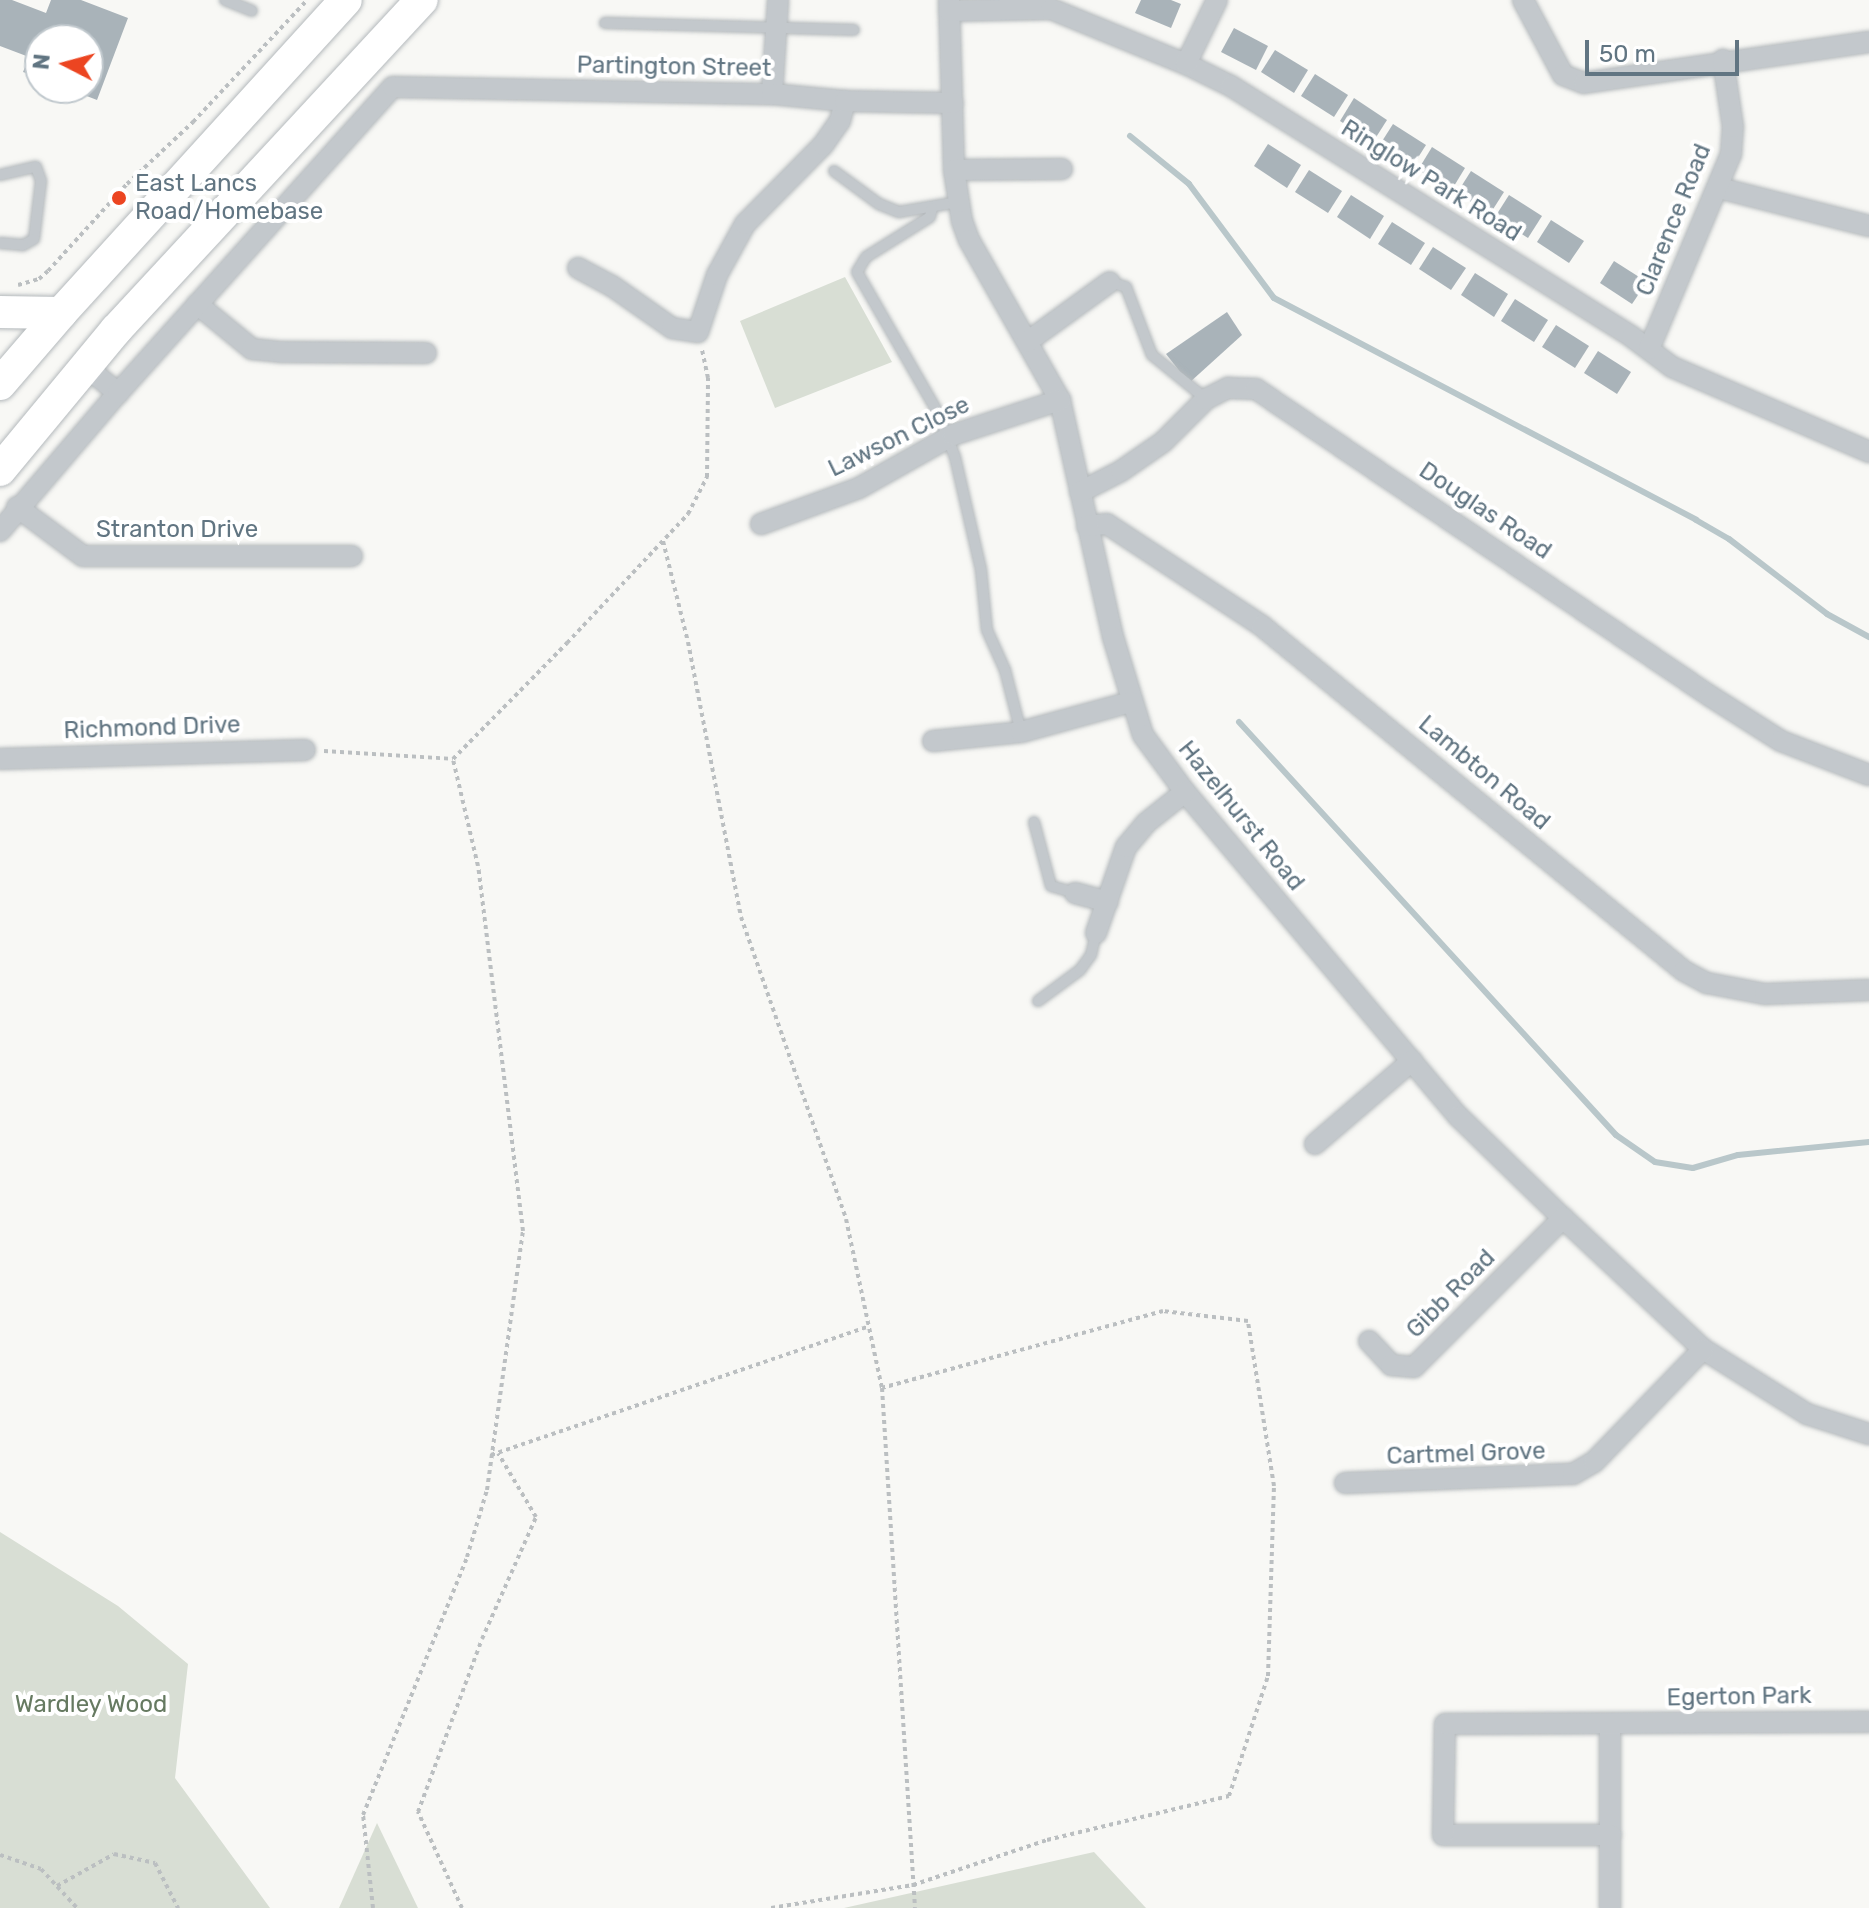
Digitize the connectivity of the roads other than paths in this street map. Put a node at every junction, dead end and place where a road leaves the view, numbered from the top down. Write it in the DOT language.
graph roads {
  1 [pos="225,0"];
  2 [pos="346,0"];
  3 [pos="422,0"];
  4 [pos="778,0"];
  5 [pos="1217,0"];
  6 [pos="1523,0"];
  7 [pos="949,6"];
  8 [pos="252,11"];
  9 [pos="605,23"];
  10 [pos="776,29"];
  11 [pos="854,30"];
  12 [pos="1869,42"];
  13 [pos="1723,60"];
  14 [pos="1186,64"];
  15 [pos="772,94"];
  16 [pos="845,101"];
  17 [pos="953,103"];
  18 [pos="1062,169"];
  19 [pos="954,170"];
  20 [pos="834,171"];
  21 [pos="0,175"];
  22 [pos="1719,188"];
  23 [pos="958,202"];
  24 [pos="932,208"];
  25 [pos="1869,226"];
  26 [pos="0,243"];
  27 [pos="578,268"];
  28 [pos="1110,282"];
  29 [pos="6,299"];
  30 [pos="197,304"];
  31 [pos="61,313"];
  32 [pos="1027,342"];
  33 [pos="1649,349"];
  34 [pos="426,353"];
  35 [pos="85,366"];
  36 [pos="0,384"];
  37 [pos="118,393"];
  38 [pos="1206,399"];
  39 [pos="1060,400"];
  40 [pos="948,438"];
  41 [pos="1869,452"];
  42 [pos="0,470"];
  43 [pos="1080,492"];
  44 [pos="17,507"];
  45 [pos="761,524"];
  46 [pos="1087,526"];
  47 [pos="0,531"];
  48 [pos="352,556"];
  49 [pos="1131,702"];
  50 [pos="1021,732"];
  51 [pos="933,741"];
  52 [pos="305,750"];
  53 [pos="0,759"];
  54 [pos="1869,775"];
  55 [pos="1185,792"];
  56 [pos="1034,822"];
  57 [pos="1075,893"];
  58 [pos="1108,902"];
  59 [pos="1096,933"];
  60 [pos="1869,990"];
  61 [pos="1038,1001"];
  62 [pos="1412,1061"];
  63 [pos="1315,1144"];
  64 [pos="1563,1218"];
  65 [pos="1369,1341"];
  66 [pos="1703,1349"];
  67 [pos="1869,1434"];
  68 [pos="1345,1483"];
  69 [pos="1869,1722"];
  70 [pos="1610,1724"];
  71 [pos="1611,1835"];
  72 [pos="1610,1908"];
  1 -- 8 [label="lane"];
  2 -- 31 [label="highway"];
  3 -- 35 [label="highway"];
  4 -- 10 [label="street"];
  5 -- 14 [label="street"];
  6 -- 13 [label="street"];
  7 -- 14 [label="street, Ringlow Park Road"];
  7 -- 17 [label="street, Hazelhurst Road"];
  9 -- 10 [label="lane"];
  10 -- 11 [label="lane"];
  10 -- 15 [label="street"];
  12 -- 13 [label="street"];
  13 -- 22 [label="street, Clarence Road"];
  14 -- 33 [label="street, Ringlow Park Road"];
  15 -- 16 [label="street, Partington Street"];
  15 -- 30 [label="street, Partington Street"];
  16 -- 17 [label="street, Partington Street"];
  16 -- 27 [label="street"];
  17 -- 19 [label="street, Hazelhurst Road"];
  18 -- 19 [label="street"];
  19 -- 23 [label="street, Hazelhurst Road"];
  20 -- 24 [label="lane"];
  21 -- 26 [label="lane"];
  22 -- 25 [label="street"];
  22 -- 33 [label="street, Clarence Road"];
  23 -- 24 [label="lane"];
  23 -- 32 [label="street, Hazelhurst Road"];
  24 -- 40 [label="lane"];
  28 -- 32 [label="street"];
  28 -- 38 [label="lane"];
  29 -- 31 [label="highway"];
  30 -- 34 [label="street"];
  30 -- 37 [label="street"];
  31 -- 36 [label="highway"];
  32 -- 39 [label="street, Hazelhurst Road"];
  33 -- 41 [label="street, Ringlow Park Road"];
  35 -- 37 [label="street"];
  35 -- 42 [label="highway"];
  37 -- 44 [label="street"];
  38 -- 43 [label="street, Douglas Road"];
  38 -- 54 [label="street, Douglas Road"];
  39 -- 40 [label="street, Lawson Close"];
  39 -- 43 [label="street, Hazelhurst Road"];
  40 -- 45 [label="street, Lawson Close"];
  40 -- 50 [label="lane"];
  43 -- 46 [label="street, Hazelhurst Road"];
  44 -- 47 [label="street"];
  44 -- 48 [label="street, Stranton Drive"];
  46 -- 49 [label="street, Hazelhurst Road"];
  46 -- 60 [label="street, Lambton Road"];
  49 -- 50 [label="street"];
  49 -- 55 [label="street, Hazelhurst Road"];
  50 -- 51 [label="street"];
  52 -- 53 [label="street, Richmond Drive"];
  55 -- 58 [label="street"];
  55 -- 62 [label="street, Hazelhurst Road"];
  56 -- 57 [label="lane"];
  57 -- 58 [label="street"];
  58 -- 59 [label="street"];
  59 -- 61 [label="lane"];
  62 -- 63 [label="street"];
  62 -- 64 [label="street, Hazelhurst Road"];
  64 -- 65 [label="street, Gibb Road"];
  64 -- 66 [label="street, Hazelhurst Road"];
  66 -- 67 [label="street, Hazelhurst Road"];
  66 -- 68 [label="street, Cartmel Grove"];
  69 -- 70 [label="street, Egerton Park"];
  70 -- 71 [label="street"];
  70 -- 71 [label="street, Egerton Park"];
  71 -- 72 [label="street"];
}
